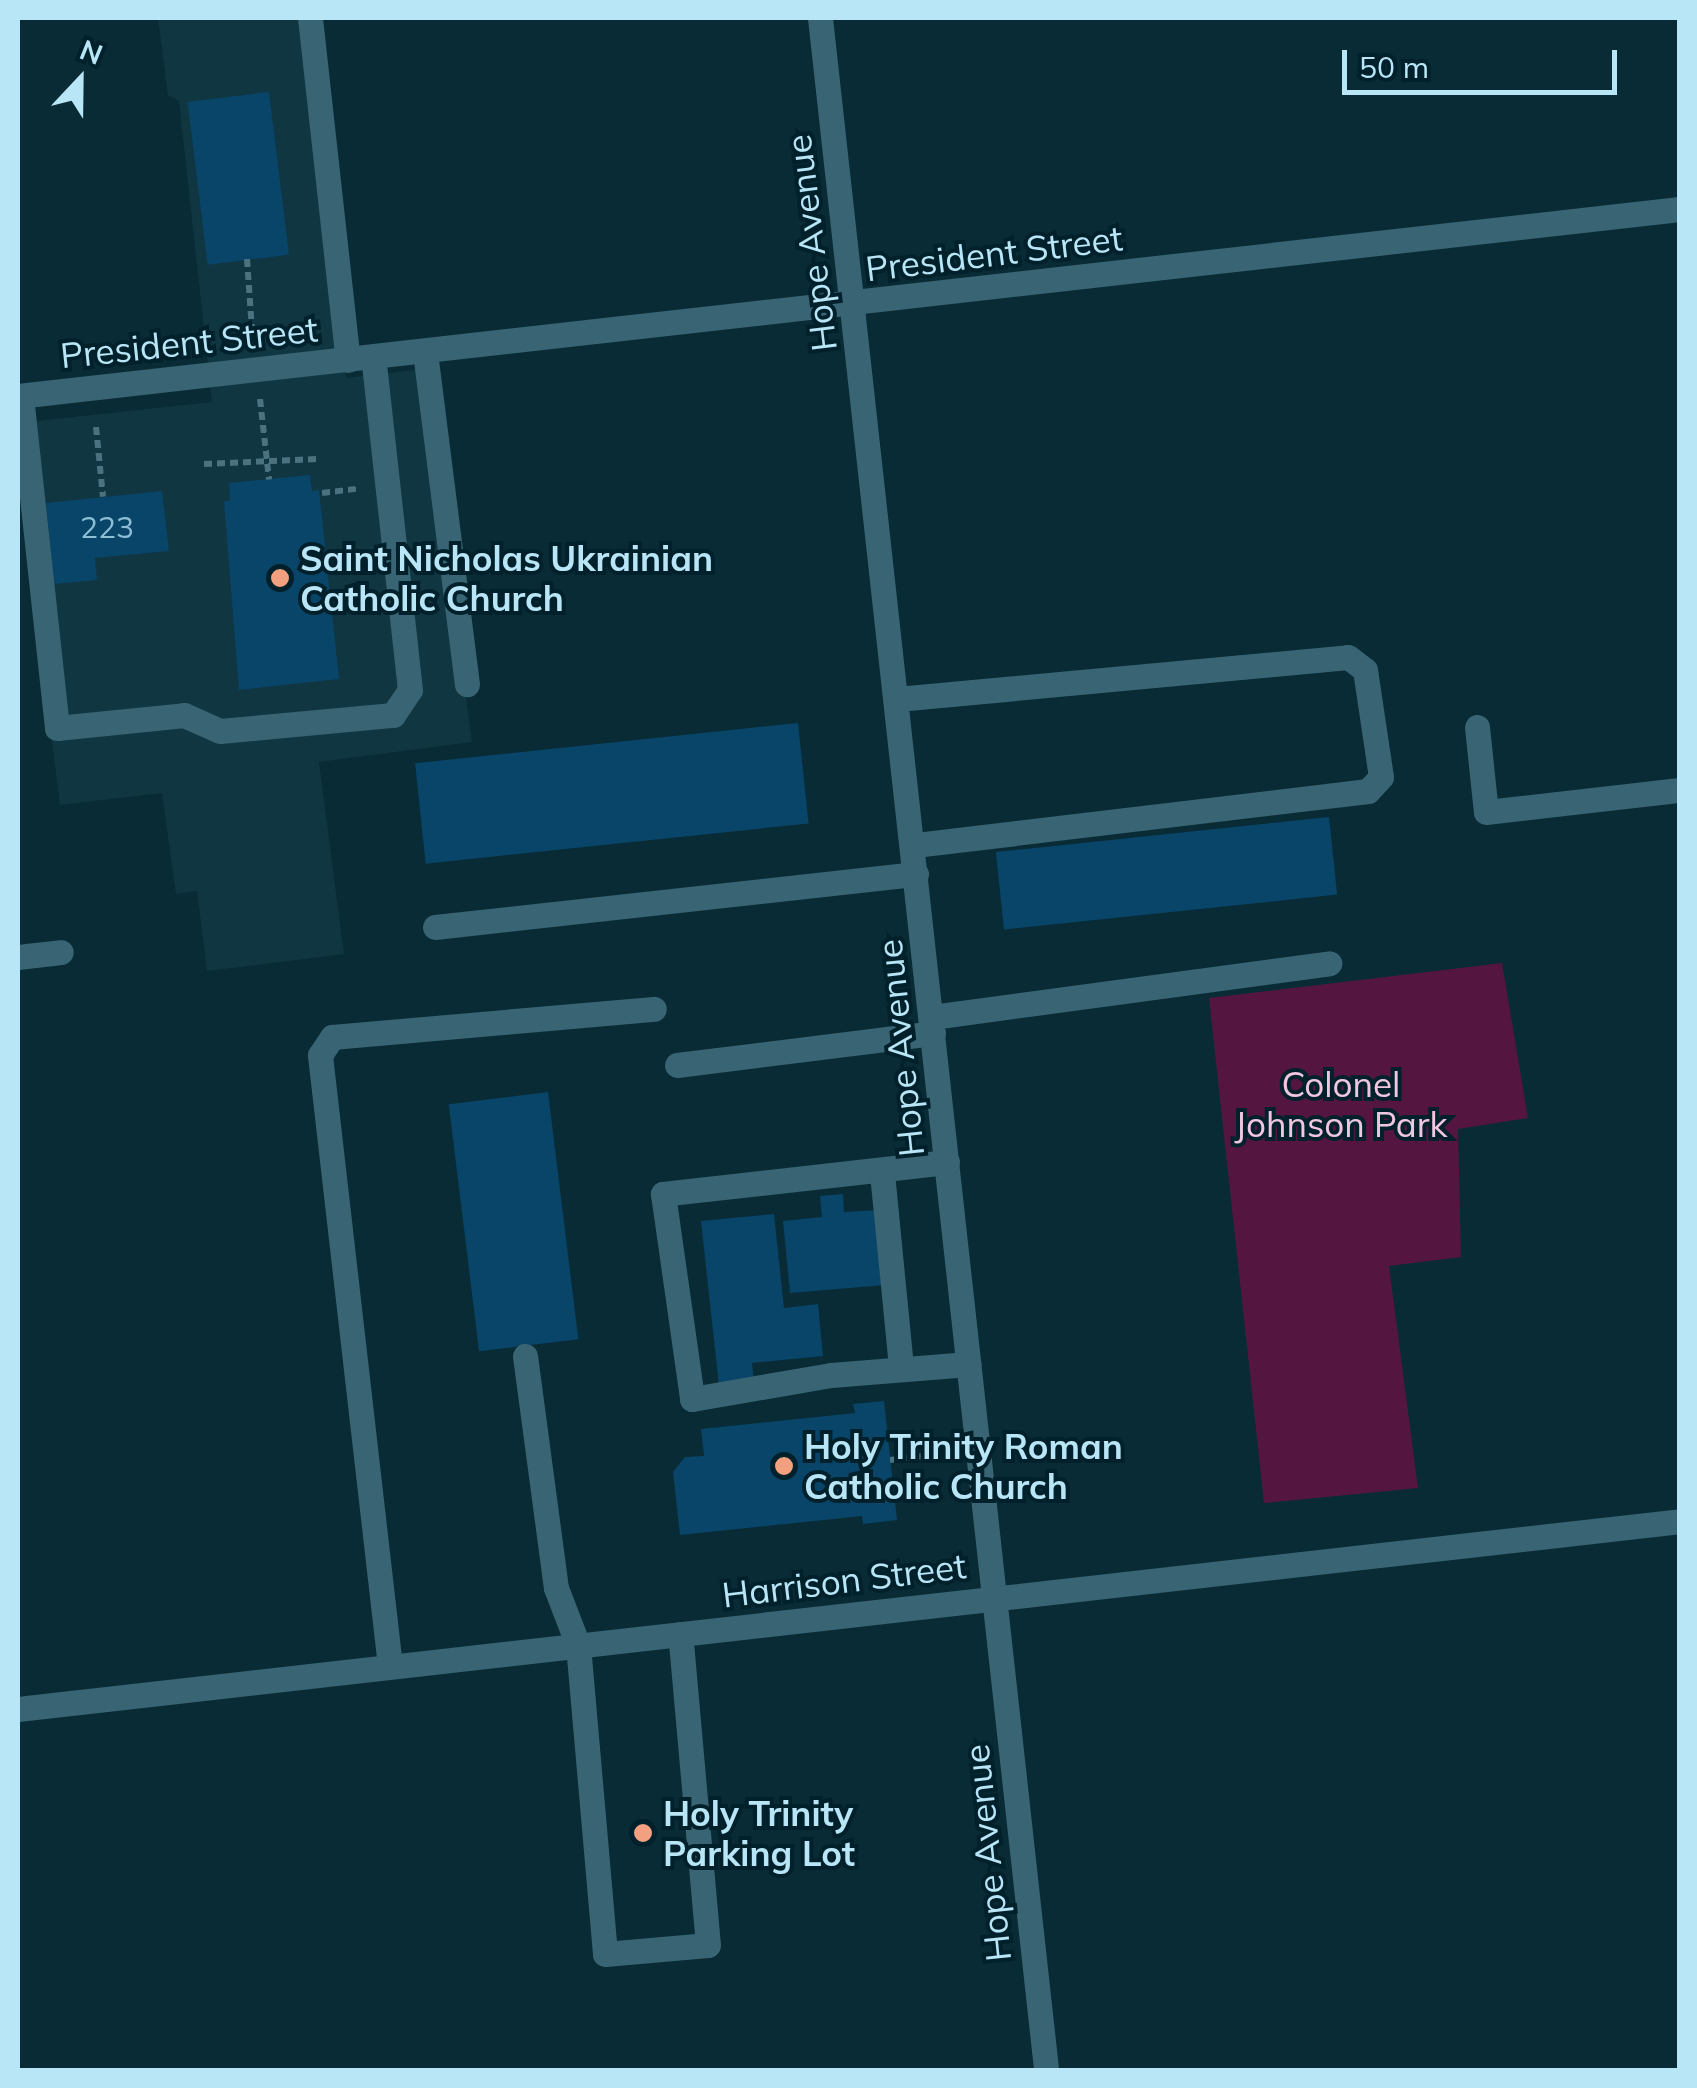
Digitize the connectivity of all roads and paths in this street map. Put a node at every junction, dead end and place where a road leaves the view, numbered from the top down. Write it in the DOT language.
graph roads {
  1 [pos="310,18"];
  2 [pos="820,18"];
  3 [pos="1680,209"];
  4 [pos="246,259"];
  5 [pos="854,304"];
  6 [pos="252,330"];
  7 [pos="424,352"];
  8 [pos="360,359"];
  9 [pos="19,396"];
  10 [pos="260,398"];
  11 [pos="96,428"];
  12 [pos="267,459"];
  13 [pos="318,459"];
  14 [pos="204,464"];
  15 [pos="269,479"];
  16 [pos="103,497"];
  17 [pos="468,684"];
  18 [pos="897,699"];
  19 [pos="1477,728"];
  20 [pos="1680,790"];
  21 [pos="912,845"];
  22 [pos="916,874"];
  23 [pos="434,927"];
  24 [pos="61,952"];
  25 [pos="18,957"];
  26 [pos="1329,963"];
  27 [pos="654,1009"];
  28 [pos="932,1025"];
  29 [pos="677,1065"];
  30 [pos="947,1162"];
  31 [pos="882,1173"];
  32 [pos="526,1356"];
  33 [pos="969,1364"];
  34 [pos="901,1367"];
  35 [pos="930,1455"];
  36 [pos="890,1460"];
  37 [pos="1680,1521"];
  38 [pos="995,1598"];
  39 [pos="680,1634"];
  40 [pos="578,1645"];
  41 [pos="390,1666"];
  42 [pos="18,1709"];
  43 [pos="1046,2070"];
  1 -- 8 [label="street"];
  2 -- 5 [label="street, Hope Avenue"];
  3 -- 5 [label="street, President Street"];
  4 -- 6 [label="path"];
  5 -- 7 [label="street, President Street"];
  5 -- 18 [label="street, Hope Avenue"];
  7 -- 8 [label="street, President Street"];
  7 -- 17 [label="street"];
  8 -- 9 [label="street, President Street"];
  8 -- 9 [label="street"];
  10 -- 12 [label="path"];
  11 -- 16 [label="path"];
  12 -- 13 [label="path"];
  12 -- 14 [label="path"];
  12 -- 15 [label="path"];
  18 -- 21 [label="street, Hope Avenue"];
  18 -- 21 [label="street"];
  19 -- 20 [label="street"];
  21 -- 22 [label="street, Hope Avenue"];
  22 -- 23 [label="street"];
  22 -- 28 [label="street, Hope Avenue"];
  24 -- 25 [label="street"];
  26 -- 28 [label="street"];
  27 -- 41 [label="street"];
  28 -- 29 [label="street"];
  28 -- 30 [label="street, Hope Avenue"];
  30 -- 31 [label="street"];
  30 -- 33 [label="street, Hope Avenue"];
  31 -- 34 [label="street"];
  31 -- 34 [label="street"];
  32 -- 40 [label="street"];
  33 -- 34 [label="street"];
  33 -- 38 [label="street, Hope Avenue"];
  35 -- 36 [label="path"];
  37 -- 38 [label="street, Harrison Street"];
  38 -- 39 [label="street, Harrison Street"];
  38 -- 43 [label="street, Hope Avenue"];
  39 -- 40 [label="street, Harrison Street"];
  39 -- 40 [label="street"];
  40 -- 41 [label="street, Harrison Street"];
  41 -- 42 [label="street, Harrison Street"];
}
